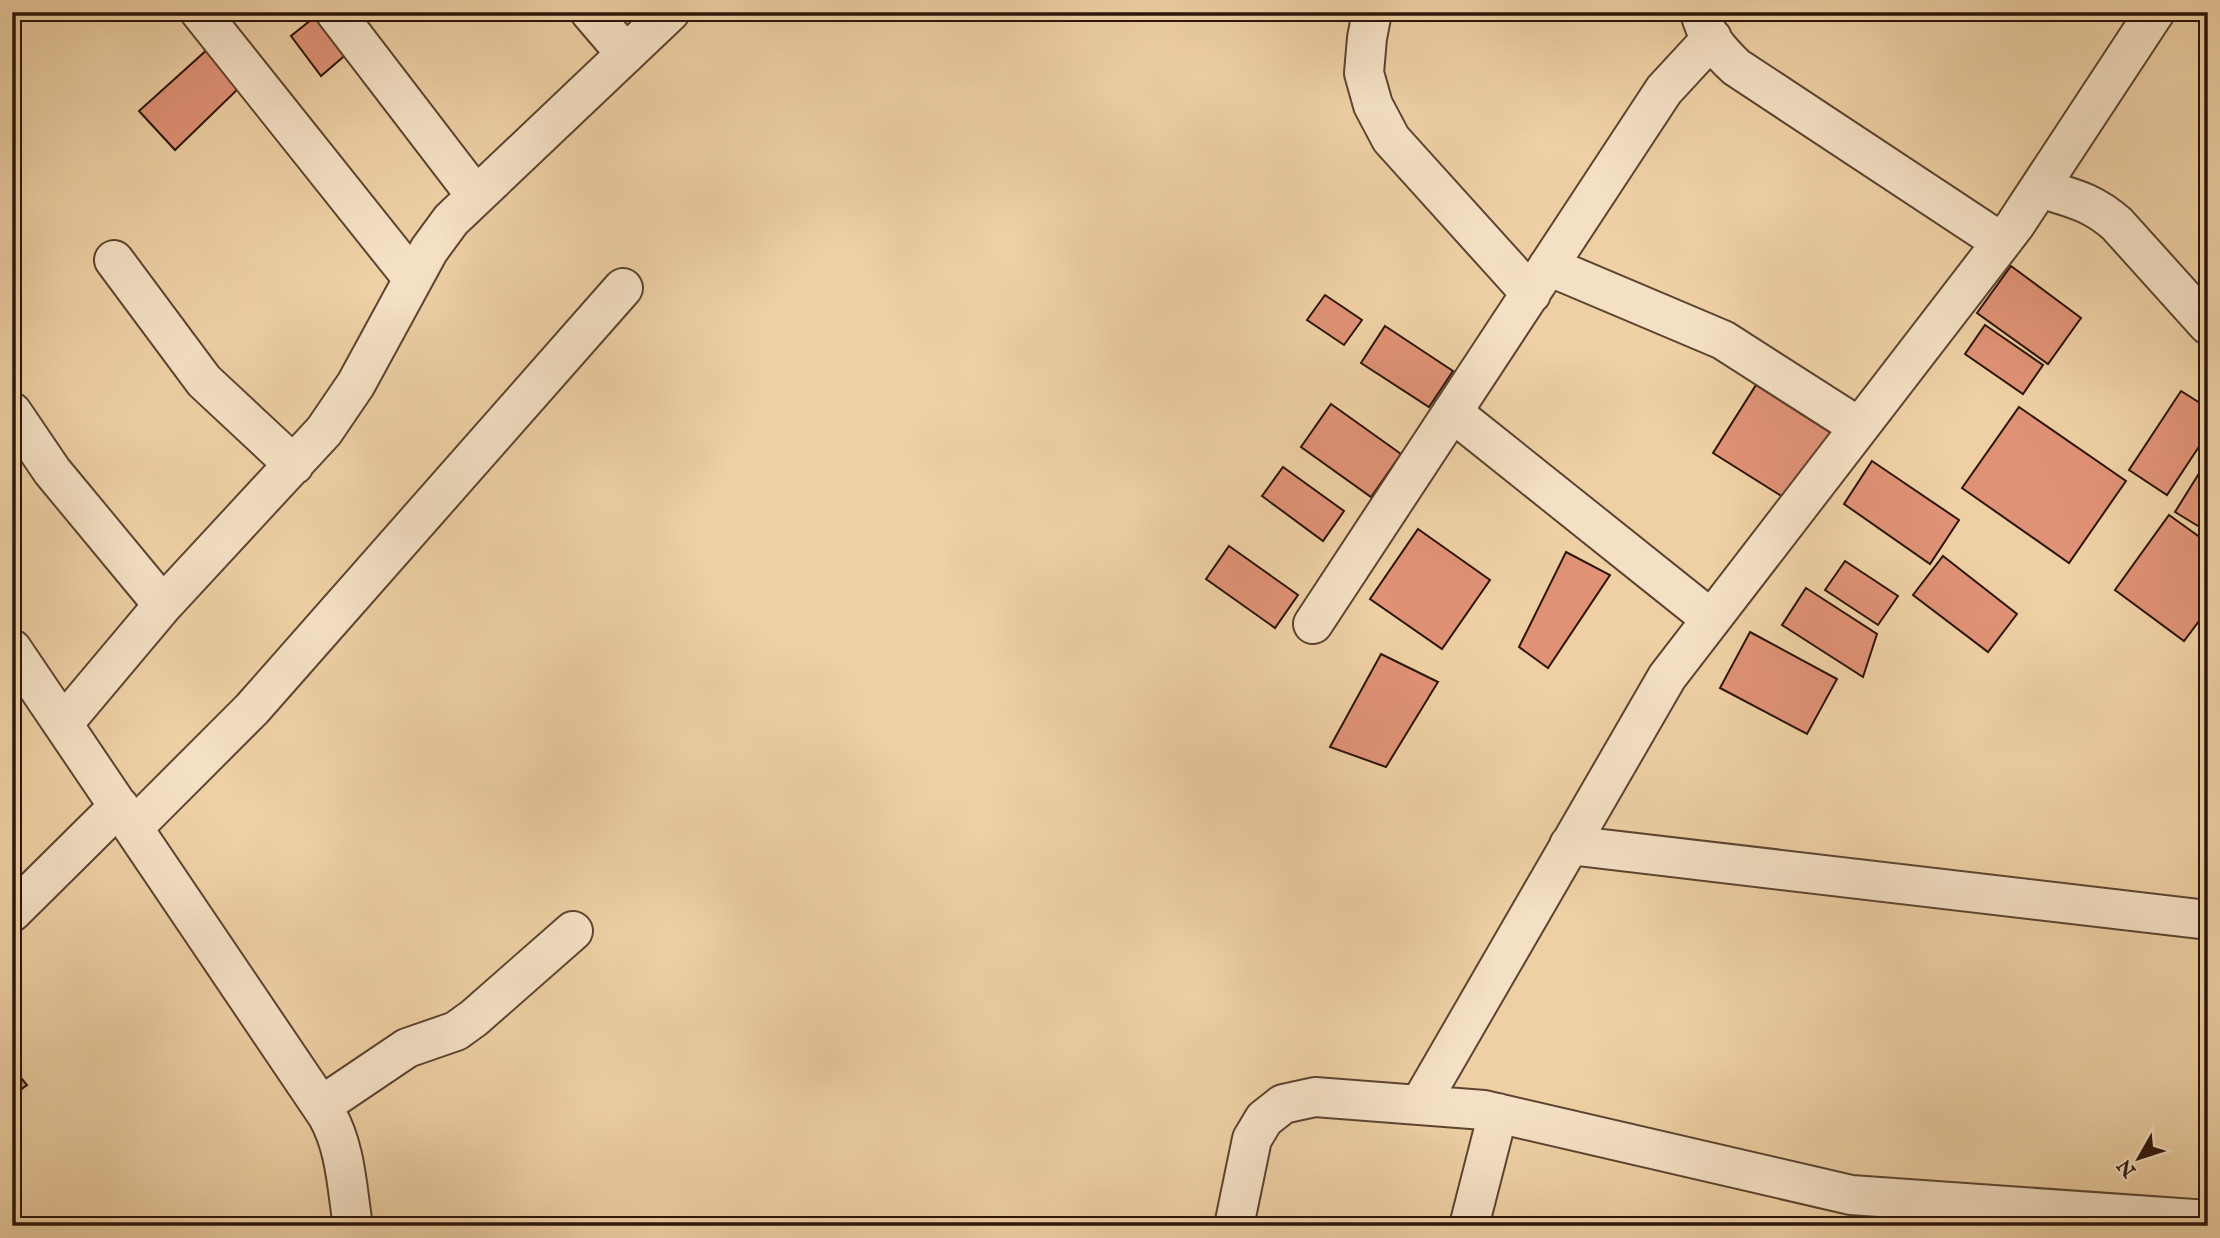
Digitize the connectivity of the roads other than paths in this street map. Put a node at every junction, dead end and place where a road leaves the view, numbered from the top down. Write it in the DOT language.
graph roads {
  1 [pos="200,12"];
  2 [pos="335,12"];
  3 [pos="590,12"];
  4 [pos="670,12"];
  5 [pos="1372,12"];
  6 [pos="2142,17"];
  7 [pos="1706,25"];
  8 [pos="626,54"];
  9 [pos="2040,188"];
  10 [pos="476,196"];
  11 [pos="2001,242"];
  12 [pos="114,260"];
  13 [pos="413,279"];
  14 [pos="1539,280"];
  15 [pos="623,288"];
  16 [pos="2208,325"];
  17 [pos="12,412"];
  18 [pos="1452,412"];
  19 [pos="1859,427"];
  20 [pos="294,464"];
  21 [pos="163,605"];
  22 [pos="1711,619"];
  23 [pos="1313,624"];
  24 [pos="12,649"];
  25 [pos="63,724"];
  26 [pos="126,817"];
  27 [pos="1569,845"];
  28 [pos="12,912"];
  29 [pos="2208,920"];
  30 [pos="573,930"];
  31 [pos="1420,1104"];
  32 [pos="321,1107"];
  33 [pos="1499,1113"];
  34 [pos="2099,1219"];
  35 [pos="2208,1220"];
  36 [pos="1231,1224"];
  37 [pos="353,1226"];
  38 [pos="1469,1226"];
  1 -- 13 [label="street"];
  2 -- 10 [label="street"];
  3 -- 8 [label="street"];
  4 -- 8 [label="street"];
  5 -- 14 [label="street"];
  6 -- 9 [label="street"];
  7 -- 11 [label="street"];
  7 -- 14 [label="street"];
  8 -- 10 [label="street"];
  9 -- 11 [label="street"];
  9 -- 16 [label="street"];
  10 -- 13 [label="street"];
  11 -- 19 [label="street"];
  12 -- 20 [label="street"];
  13 -- 20 [label="street"];
  14 -- 18 [label="street"];
  14 -- 19 [label="street"];
  15 -- 26 [label="street"];
  17 -- 21 [label="street"];
  18 -- 22 [label="street"];
  18 -- 23 [label="street"];
  19 -- 22 [label="street"];
  20 -- 21 [label="street"];
  21 -- 25 [label="street"];
  22 -- 27 [label="street"];
  24 -- 25 [label="street"];
  25 -- 26 [label="street"];
  26 -- 28 [label="street"];
  26 -- 32 [label="street"];
  27 -- 29 [label="street"];
  27 -- 31 [label="street"];
  30 -- 32 [label="street"];
  31 -- 33 [label="street"];
  31 -- 36 [label="street"];
  32 -- 37 [label="street"];
  33 -- 34 [label="street"];
  33 -- 38 [label="street"];
  34 -- 35 [label="street"];
}
